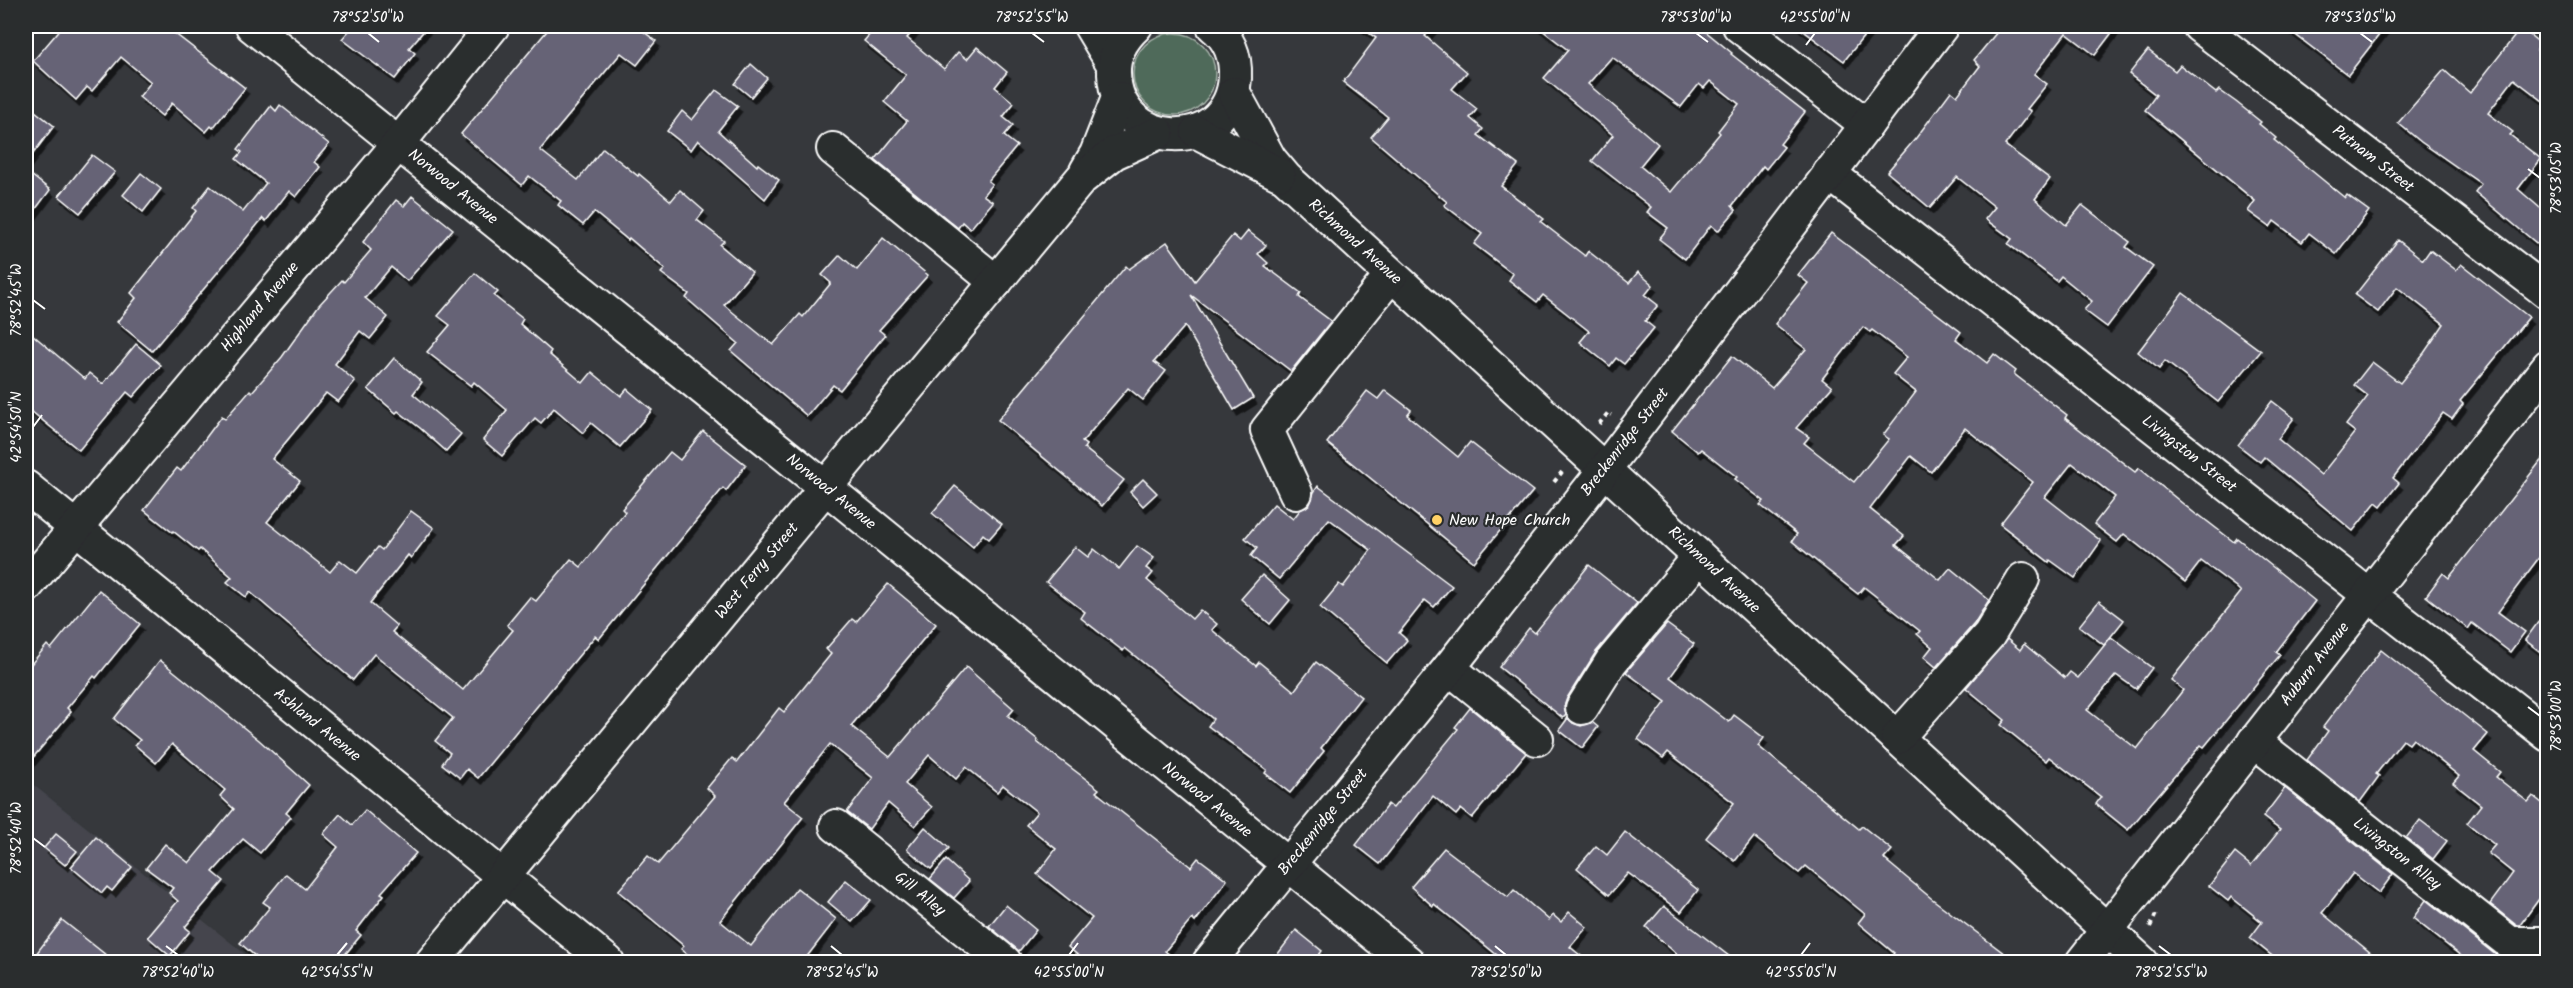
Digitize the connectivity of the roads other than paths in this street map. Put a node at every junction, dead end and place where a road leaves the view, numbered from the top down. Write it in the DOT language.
graph roads {
  1 [pos="252,26"];
  2 [pos="493,26"];
  3 [pos="1090,26"];
  4 [pos="1136,26"];
  5 [pos="1739,26"];
  6 [pos="1942,26"];
  7 [pos="2199,26"];
  8 [pos="1226,33"];
  9 [pos="1114,66"];
  10 [pos="1234,93"];
  11 [pos="1118,98"];
  12 [pos="1867,125"];
  13 [pos="1197,132"];
  14 [pos="1158,133"];
  15 [pos="399,143"];
  16 [pos="833,149"];
  17 [pos="1829,173"];
  18 [pos="1286,178"];
  19 [pos="1081,179"];
  20 [pos="1391,275"];
  21 [pos="996,282"];
  22 [pos="2547,293"];
  23 [pos="2547,366"];
  24 [pos="1605,469"];
  25 [pos="26,488"];
  26 [pos="825,488"];
  27 [pos="1296,494"];
  28 [pos="74,528"];
  29 [pos="1699,557"];
  30 [pos="2023,579"];
  31 [pos="26,587"];
  32 [pos="2369,595"];
  33 [pos="1449,668"];
  34 [pos="1582,708"];
  35 [pos="2547,735"];
  36 [pos="1897,738"];
  37 [pos="1537,739"];
  38 [pos="2254,741"];
  39 [pos="836,826"];
  40 [pos="1287,865"];
  41 [pos="503,877"];
  42 [pos="2107,931"];
  43 [pos="2547,943"];
  44 [pos="432,963"];
  45 [pos="608,963"];
  46 [pos="1005,963"];
  47 [pos="1209,963"];
  48 [pos="1408,963"];
  49 [pos="2082,963"];
  50 [pos="2142,963"];
  1 -- 15 [label="street, Norwood Avenue"];
  2 -- 15 [label="street, Highland Avenue"];
  3 -- 9 [label="street"];
  4 -- 9 [label="street"];
  5 -- 12 [label="street"];
  6 -- 12 [label="street, Breckenridge Street"];
  7 -- 22 [label="street, Putnam Street"];
  8 -- 10 [label="street"];
  9 -- 11 [label="street"];
  10 -- 13 [label="street"];
  10 -- 18 [label="street, Richmond Avenue"];
  11 -- 14 [label="street"];
  11 -- 19 [label="street, West Ferry Street"];
  12 -- 17 [label="street, Breckenridge Street"];
  13 -- 14 [label="street"];
  13 -- 18 [label="street, Richmond Avenue"];
  14 -- 19 [label="street, West Ferry Street"];
  15 -- 26 [label="street, Norwood Avenue"];
  15 -- 28 [label="street, Highland Avenue"];
  16 -- 21 [label="street"];
  17 -- 24 [label="street, Breckenridge Street"];
  17 -- 32 [label="street, Livingston Street"];
  18 -- 20 [label="street, Richmond Avenue"];
  19 -- 21 [label="street, West Ferry Street"];
  20 -- 24 [label="street, Richmond Avenue"];
  20 -- 27 [label="street"];
  21 -- 26 [label="street, West Ferry Street"];
  23 -- 32 [label="street, Auburn Avenue"];
  24 -- 29 [label="street, Richmond Avenue"];
  24 -- 33 [label="street, Breckenridge Street"];
  25 -- 28 [label="street, Ashland Avenue"];
  26 -- 40 [label="street, Norwood Avenue"];
  26 -- 41 [label="street, West Ferry Street"];
  28 -- 31 [label="street, Highland Avenue"];
  28 -- 41 [label="street, Ashland Avenue"];
  29 -- 34 [label="street"];
  29 -- 36 [label="street, Richmond Avenue"];
  30 -- 36 [label="street"];
  32 -- 35 [label="street, Livingston Street"];
  32 -- 38 [label="street, Auburn Avenue"];
  33 -- 37 [label="street"];
  33 -- 40 [label="street, Breckenridge Street"];
  36 -- 42 [label="street, Richmond Avenue"];
  38 -- 42 [label="street, Auburn Avenue"];
  38 -- 43 [label="street, Livingston Alley"];
  39 -- 46 [label="street, Gill Alley"];
  40 -- 47 [label="street, Breckenridge Street"];
  40 -- 48 [label="street, Norwood Avenue"];
  41 -- 44 [label="street, West Ferry Street"];
  41 -- 45 [label="street, Ashland Avenue"];
  42 -- 49 [label="street, Auburn Avenue"];
  42 -- 50 [label="street, Richmond Avenue"];
}
